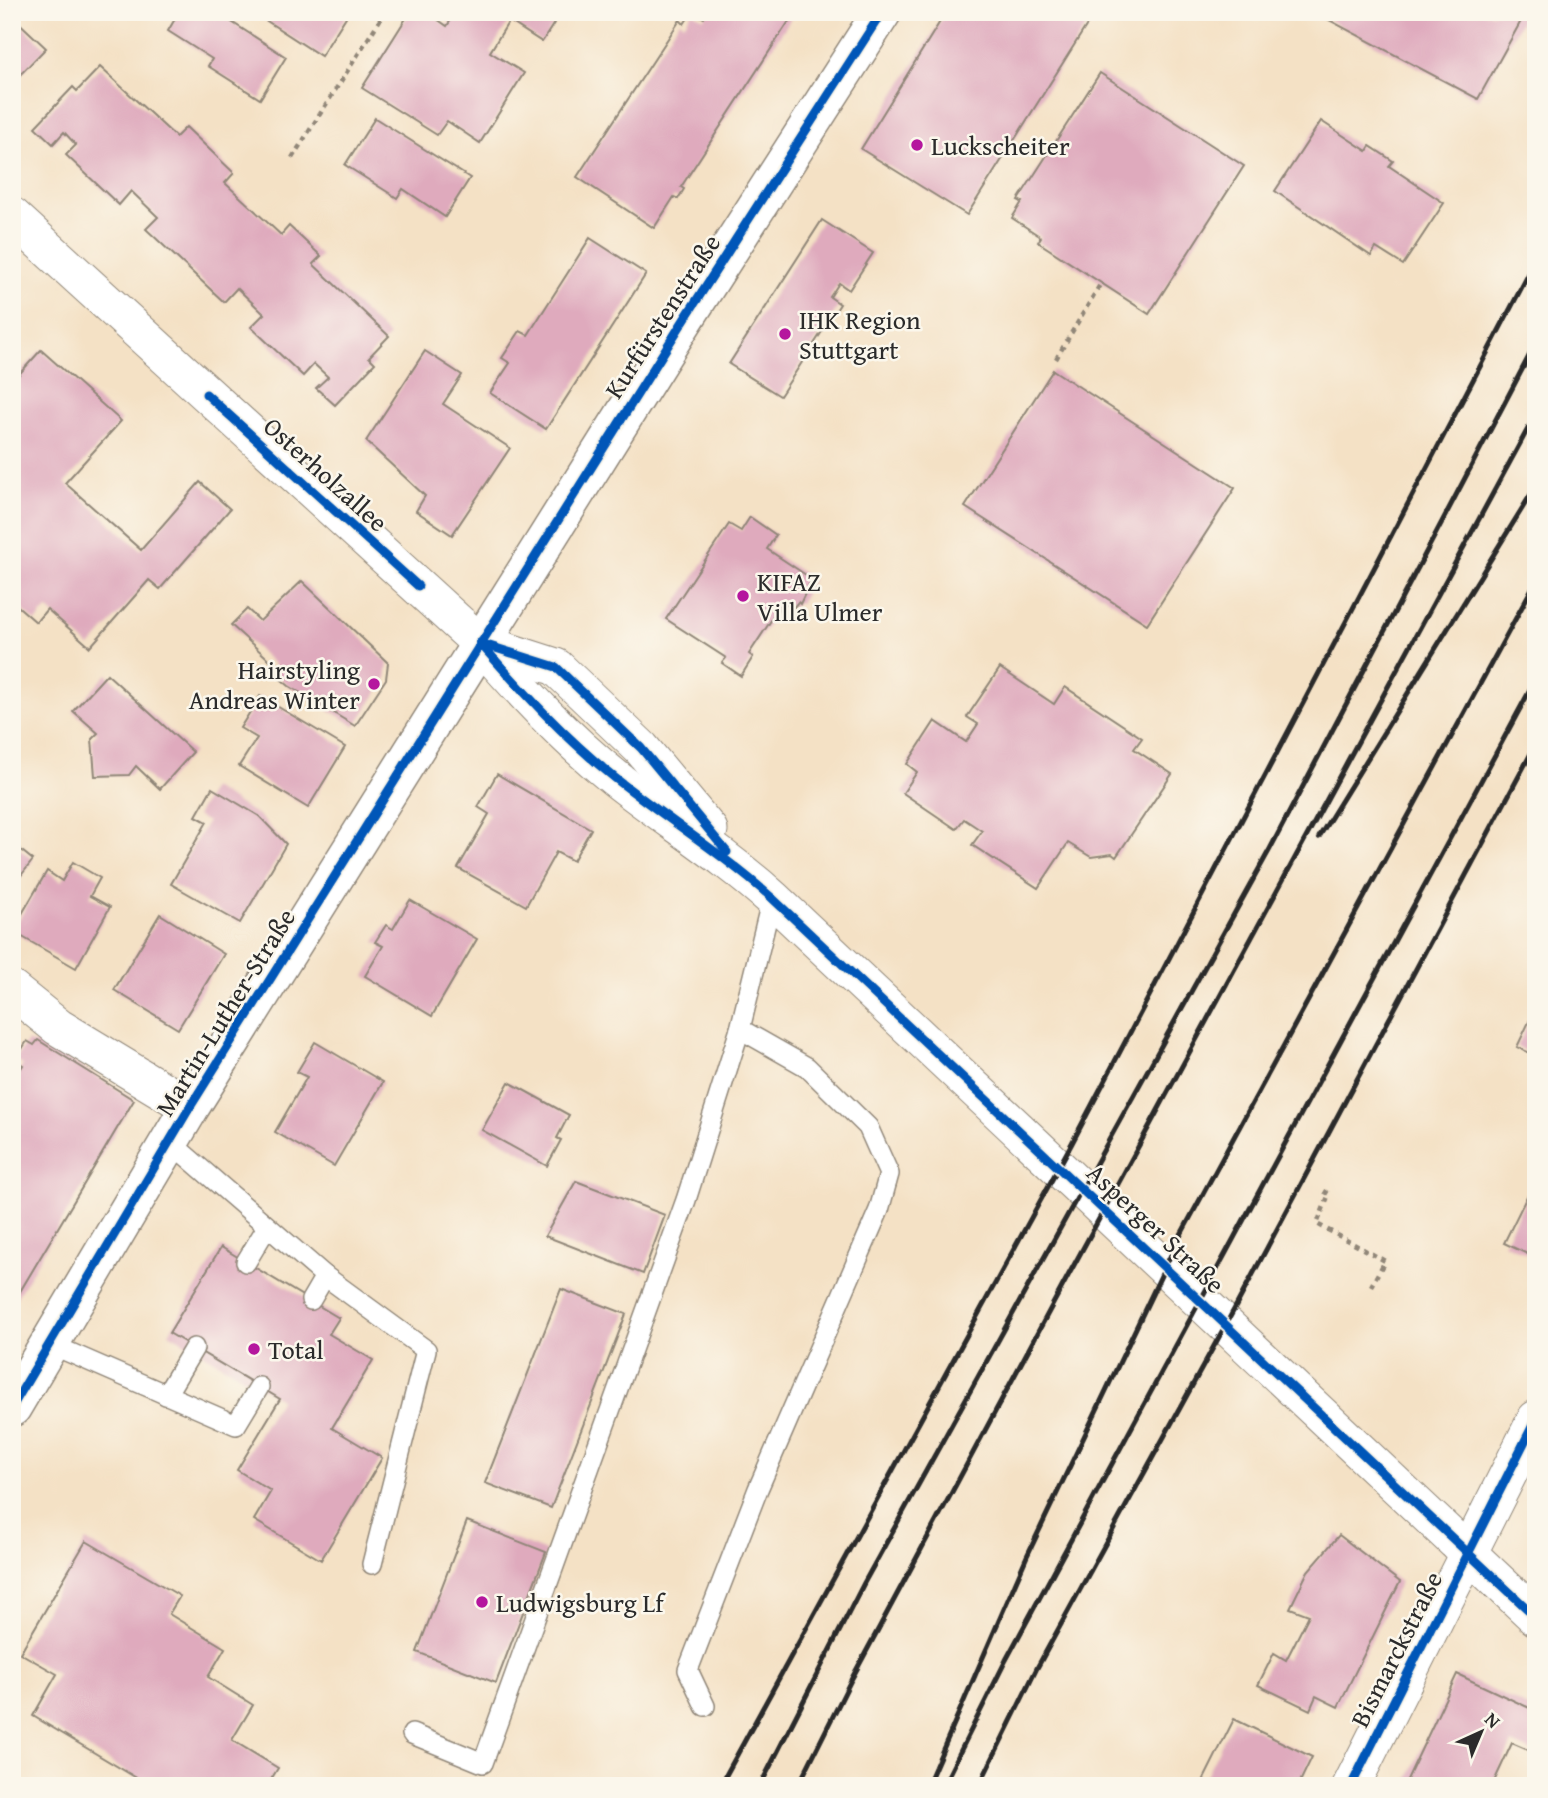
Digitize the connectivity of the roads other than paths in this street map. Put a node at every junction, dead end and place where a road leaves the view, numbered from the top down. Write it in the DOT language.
graph roads {
  1 [pos="882,12"];
  2 [pos="12,216"];
  3 [pos="480,643"];
  4 [pos="772,898"];
  5 [pos="12,990"];
  6 [pos="740,1029"];
  7 [pos="190,1107"];
  8 [pos="169,1141"];
  9 [pos="267,1227"];
  10 [pos="246,1262"];
  11 [pos="325,1276"];
  12 [pos="311,1300"];
  13 [pos="50,1344"];
  14 [pos="194,1348"];
  15 [pos="259,1387"];
  16 [pos="166,1395"];
  17 [pos="12,1407"];
  18 [pos="1536,1419"];
  19 [pos="1468,1552"];
  20 [pos="372,1564"];
  21 [pos="1536,1617"];
  22 [pos="705,1706"];
  23 [pos="412,1734"];
  24 [pos="1351,1786"];
  1 -- 3 [label="street, Kurfürstenstraße"];
  2 -- 3 [label="street, Osterholzallee"];
  3 -- 4 [label="street, Asperger Straße"];
  3 -- 7 [label="street, Martin-Luther-Straße"];
  4 -- 6 [label="lane"];
  4 -- 19 [label="street, Asperger Straße"];
  5 -- 7 [label="street"];
  6 -- 22 [label="lane"];
  6 -- 23 [label="lane"];
  7 -- 8 [label="street, Martin-Luther-Straße"];
  8 -- 9 [label="lane"];
  8 -- 13 [label="street, Martin-Luther-Straße"];
  9 -- 10 [label="lane"];
  9 -- 11 [label="lane"];
  11 -- 12 [label="lane"];
  11 -- 20 [label="lane"];
  13 -- 16 [label="lane"];
  13 -- 17 [label="street, Martin-Luther-Straße"];
  14 -- 16 [label="lane"];
  15 -- 16 [label="lane"];
  18 -- 19 [label="street, Bismarckstraße"];
  19 -- 21 [label="street, Asperger Straße"];
  19 -- 24 [label="street, Bismarckstraße"];
}
